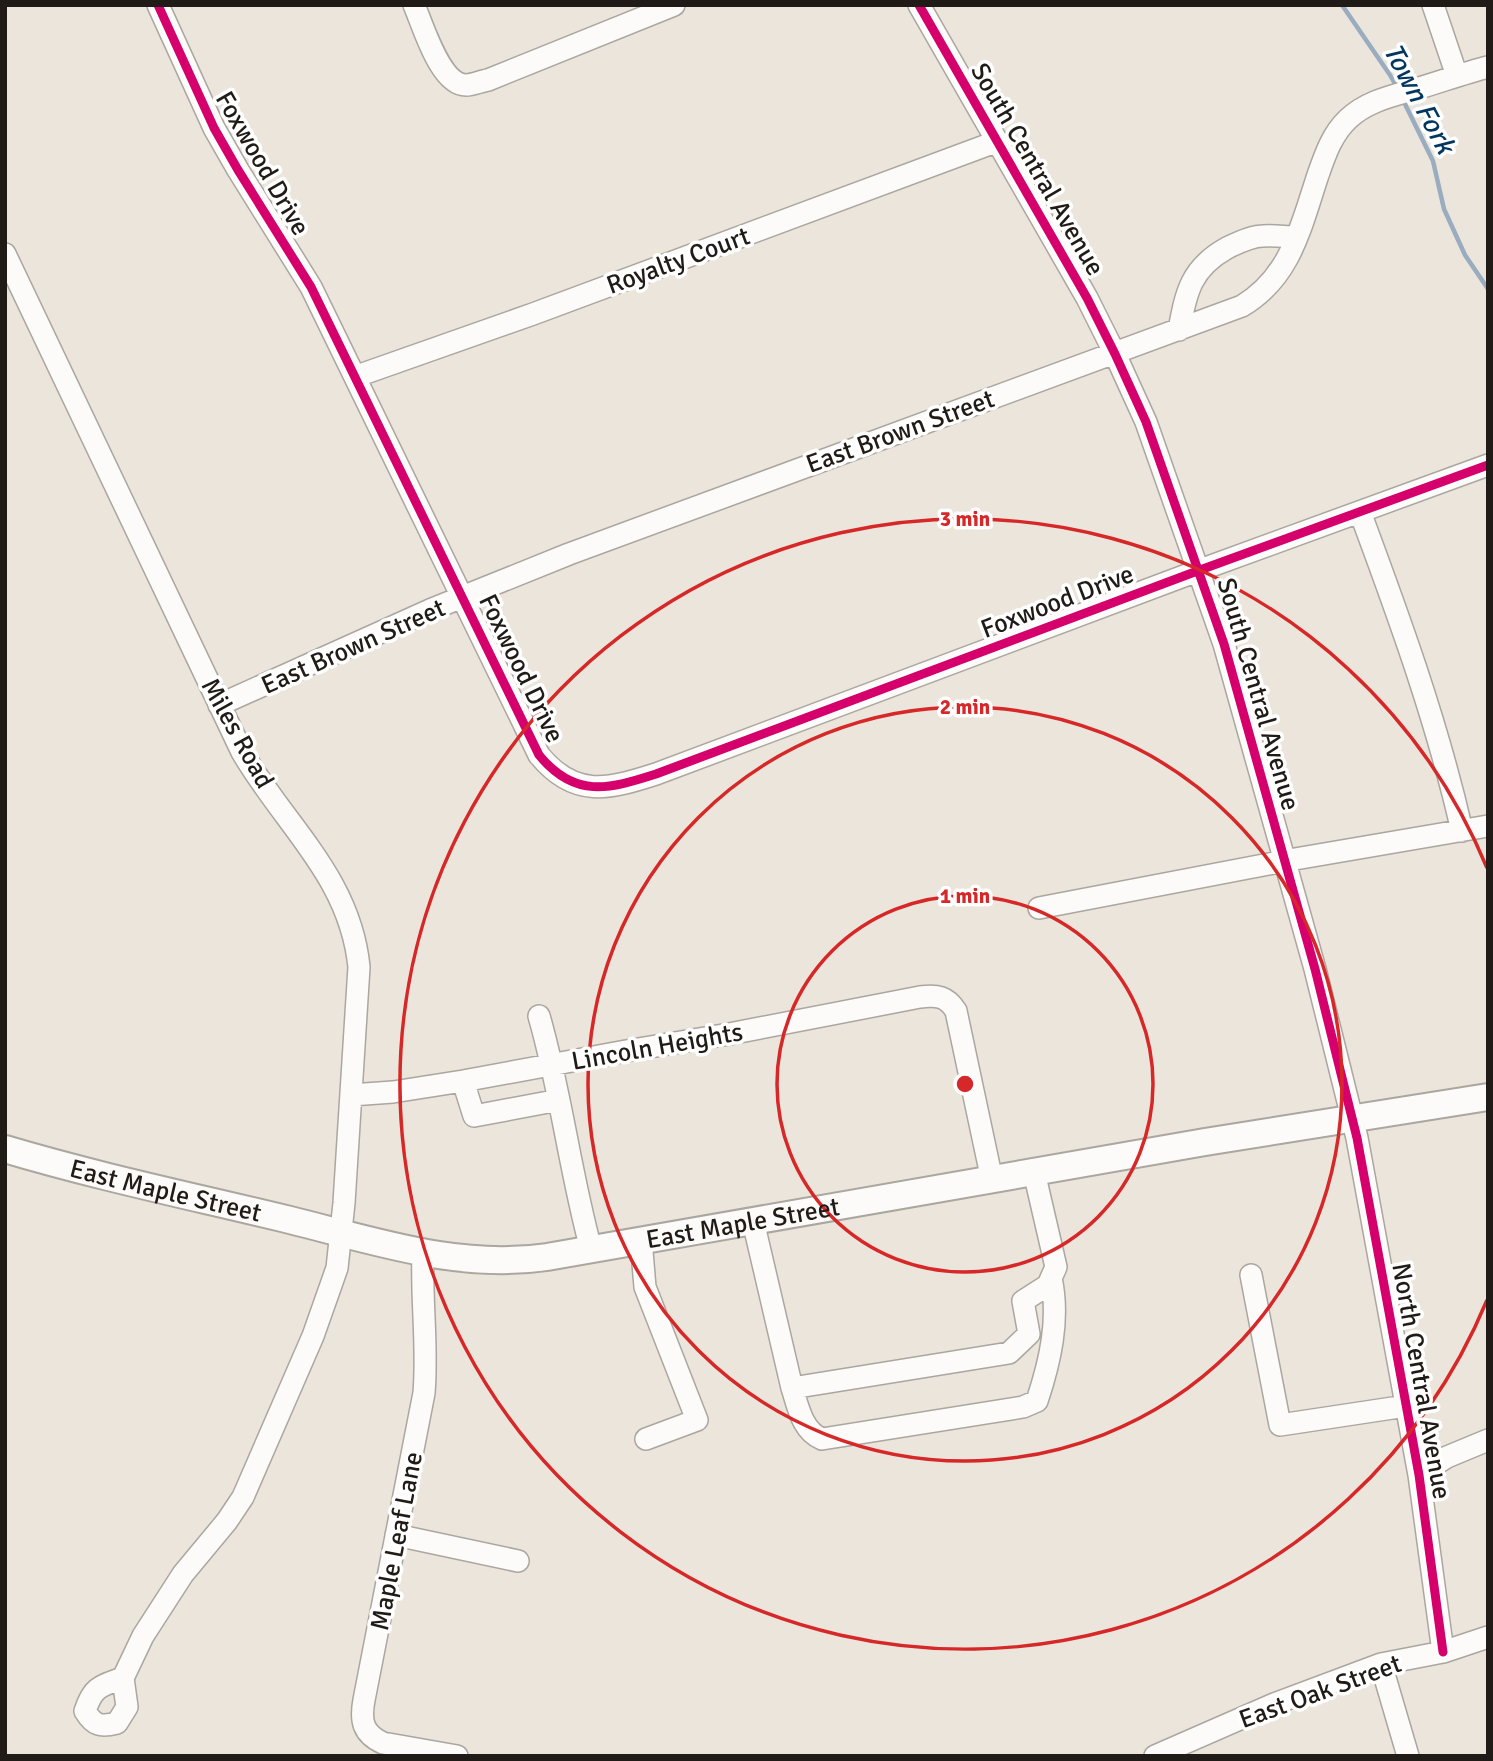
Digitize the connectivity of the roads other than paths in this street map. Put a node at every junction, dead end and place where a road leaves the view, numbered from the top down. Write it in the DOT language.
graph roads {
  1 [pos="158,5"];
  2 [pos="414,5"];
  3 [pos="919,5"];
  4 [pos="1433,5"];
  5 [pos="663,7"];
  6 [pos="1488,67"];
  7 [pos="1457,76"];
  8 [pos="998,141"];
  9 [pos="1297,237"];
  10 [pos="5,254"];
  11 [pos="1179,330"];
  12 [pos="1115,354"];
  13 [pos="357,376"];
  14 [pos="1488,465"];
  15 [pos="1360,512"];
  16 [pos="1200,570"];
  17 [pos="463,596"];
  18 [pos="219,705"];
  19 [pos="1488,826"];
  20 [pos="1462,831"];
  21 [pos="1286,862"];
  22 [pos="1039,908"];
  23 [pos="539,1016"];
  24 [pos="553,1064"];
  25 [pos="463,1081"];
  26 [pos="351,1095"];
  27 [pos="1488,1097"];
  28 [pos="559,1100"];
  29 [pos="1352,1118"];
  30 [pos="5,1149"];
  31 [pos="1034,1172"];
  32 [pos="992,1180"];
  33 [pos="752,1221"];
  34 [pos="342,1233"];
  35 [pos="641,1240"];
  36 [pos="591,1249"];
  37 [pos="423,1252"];
  38 [pos="1251,1275"];
  39 [pos="1051,1278"];
  40 [pos="792,1388"];
  41 [pos="1406,1406"];
  42 [pos="646,1439"];
  43 [pos="1488,1440"];
  44 [pos="1419,1475"];
  45 [pos="396,1535"];
  46 [pos="518,1561"];
  47 [pos="1488,1637"];
  48 [pos="1443,1652"];
  49 [pos="1381,1664"];
  50 [pos="123,1678"];
  51 [pos="457,1756"];
  52 [pos="1156,1756"];
  53 [pos="1408,1756"];
  1 -- 13 [label="street, Foxwood Drive"];
  2 -- 5 [label="street"];
  3 -- 8 [label="street, South Central Avenue"];
  4 -- 7 [label="street"];
  6 -- 7 [label="street, East Brown Street"];
  7 -- 9 [label="street, East Brown Street"];
  8 -- 12 [label="street, South Central Avenue"];
  8 -- 13 [label="street, Royalty Court"];
  9 -- 11 [label="street, East Brown Street"];
  9 -- 11 [label="street"];
  10 -- 18 [label="street, Miles Road"];
  11 -- 12 [label="street, East Brown Street"];
  12 -- 16 [label="street, South Central Avenue"];
  12 -- 17 [label="street, East Brown Street"];
  13 -- 17 [label="street, Foxwood Drive"];
  14 -- 15 [label="street, Foxwood Drive"];
  15 -- 16 [label="street, Foxwood Drive"];
  15 -- 20 [label="street"];
  16 -- 17 [label="street, Foxwood Drive"];
  16 -- 21 [label="street, South Central Avenue"];
  17 -- 18 [label="street, East Brown Street"];
  18 -- 26 [label="street, Miles Road"];
  19 -- 20 [label="street"];
  20 -- 21 [label="street"];
  21 -- 22 [label="street"];
  21 -- 29 [label="street, South Central Avenue"];
  23 -- 24 [label="street"];
  24 -- 25 [label="street, Lincoln Heights"];
  24 -- 28 [label="street"];
  24 -- 32 [label="street, Lincoln Heights"];
  25 -- 26 [label="street, Lincoln Heights"];
  25 -- 28 [label="street"];
  26 -- 34 [label="street, Miles Road"];
  27 -- 29 [label="main road, East Maple Street"];
  28 -- 36 [label="street"];
  29 -- 31 [label="main road, East Maple Street"];
  29 -- 41 [label="street, North Central Avenue"];
  30 -- 34 [label="main road, East Maple Street"];
  31 -- 32 [label="main road, East Maple Street"];
  31 -- 39 [label="street"];
  32 -- 33 [label="main road, East Maple Street"];
  33 -- 35 [label="main road, East Maple Street"];
  33 -- 40 [label="street"];
  34 -- 37 [label="main road, East Maple Street"];
  34 -- 50 [label="street, Miles Road"];
  35 -- 36 [label="main road, East Maple Street"];
  35 -- 42 [label="street"];
  36 -- 37 [label="main road, East Maple Street"];
  37 -- 45 [label="street, Maple Leaf Lane"];
  38 -- 41 [label="street"];
  39 -- 40 [label="street"];
  39 -- 40 [label="street"];
  41 -- 44 [label="street, North Central Avenue"];
  43 -- 44 [label="street"];
  44 -- 48 [label="street, North Central Avenue"];
  45 -- 46 [label="street"];
  45 -- 51 [label="street, Maple Leaf Lane"];
  47 -- 48 [label="street, East Oak Street"];
  48 -- 49 [label="street, East Oak Street"];
  49 -- 52 [label="street, East Oak Street"];
  49 -- 53 [label="street"];
}
